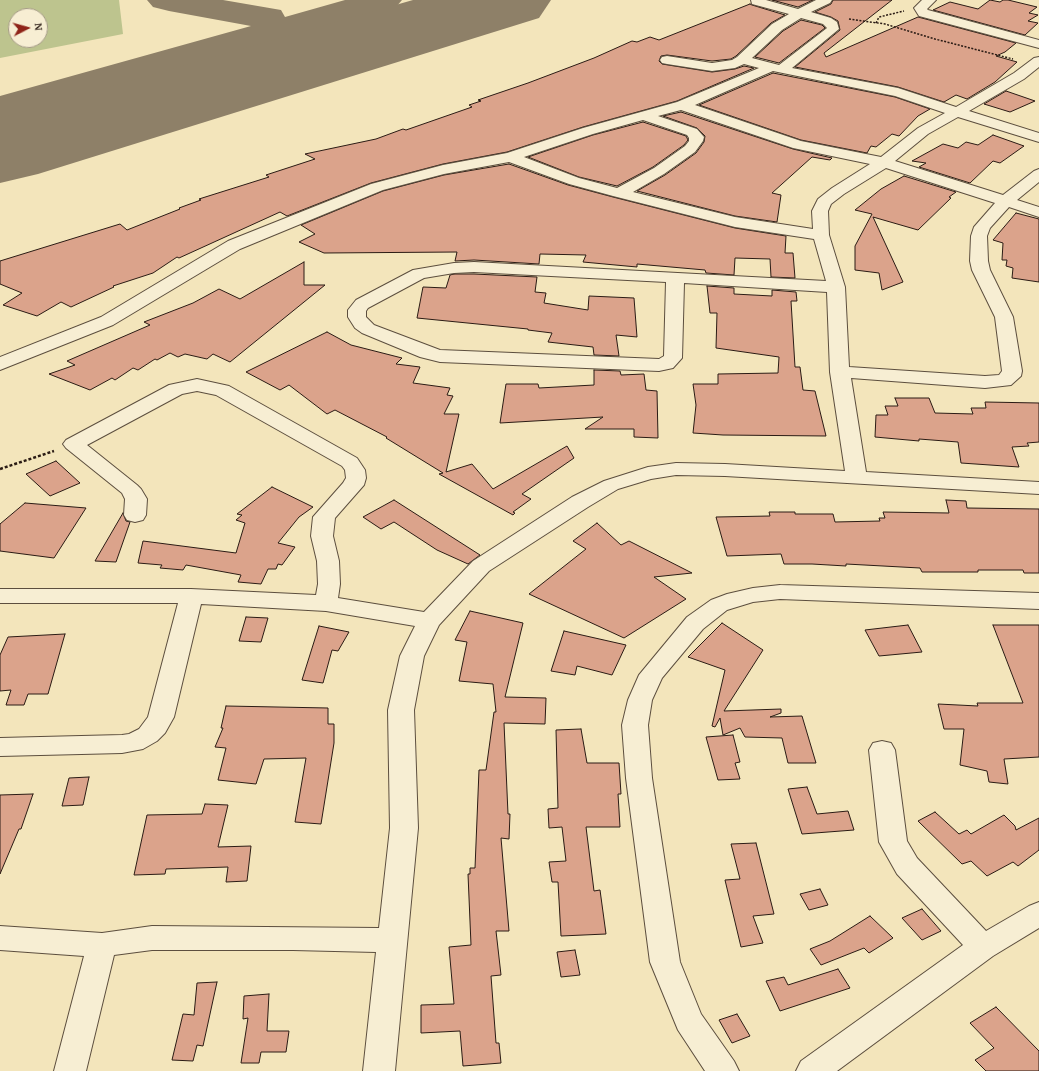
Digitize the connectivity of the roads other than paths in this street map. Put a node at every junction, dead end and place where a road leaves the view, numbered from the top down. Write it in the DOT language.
graph roads {
  1 [pos="826,0"];
  2 [pos="930,0"];
  3 [pos="756,1"];
  4 [pos="798,14"];
  5 [pos="1039,44"];
  6 [pos="667,60"];
  7 [pos="742,60"];
  8 [pos="1037,63"];
  9 [pos="776,69"];
  10 [pos="682,105"];
  11 [pos="957,112"];
  12 [pos="644,116"];
  13 [pos="1039,138"];
  14 [pos="510,157"];
  15 [pos="884,162"];
  16 [pos="1039,174"];
  17 [pos="619,193"];
  18 [pos="1006,201"];
  19 [pos="1039,212"];
  20 [pos="821,235"];
  21 [pos="675,277"];
  22 [pos="836,287"];
  23 [pos="0,364"];
  24 [pos="840,372"];
  25 [pos="856,477"];
  26 [pos="1039,488"];
  27 [pos="135,515"];
  28 [pos="0,596"];
  29 [pos="191,596"];
  30 [pos="1039,601"];
  31 [pos="326,603"];
  32 [pos="429,621"];
  33 [pos="0,747"];
  34 [pos="882,750"];
  35 [pos="1039,914"];
  36 [pos="0,938"];
  37 [pos="393,940"];
  38 [pos="102,945"];
  39 [pos="983,946"];
  40 [pos="70,1071"];
  41 [pos="379,1071"];
  42 [pos="723,1071"];
  43 [pos="812,1071"];
  1 -- 4 [label="street"];
  2 -- 5 [label="street"];
  3 -- 4 [label="street"];
  4 -- 7 [label="street"];
  4 -- 9 [label="street"];
  6 -- 7 [label="street"];
  7 -- 9 [label="street"];
  8 -- 11 [label="street"];
  9 -- 10 [label="street"];
  9 -- 11 [label="street"];
  10 -- 12 [label="street"];
  10 -- 15 [label="street"];
  11 -- 13 [label="street"];
  11 -- 15 [label="street"];
  12 -- 14 [label="street"];
  12 -- 17 [label="street"];
  14 -- 17 [label="street"];
  14 -- 23 [label="street"];
  15 -- 18 [label="street"];
  15 -- 20 [label="street"];
  16 -- 18 [label="street"];
  17 -- 20 [label="street"];
  18 -- 19 [label="street"];
  18 -- 24 [label="street"];
  20 -- 22 [label="street"];
  21 -- 21 [label="street"];
  21 -- 22 [label="street"];
  22 -- 24 [label="street"];
  24 -- 25 [label="street"];
  25 -- 26 [label="street"];
  25 -- 32 [label="street"];
  27 -- 31 [label="street"];
  28 -- 29 [label="street"];
  29 -- 31 [label="street"];
  29 -- 33 [label="street"];
  30 -- 42 [label="street"];
  31 -- 32 [label="street"];
  32 -- 37 [label="street"];
  34 -- 39 [label="street"];
  35 -- 39 [label="street"];
  36 -- 38 [label="street"];
  37 -- 38 [label="street"];
  37 -- 41 [label="street"];
  38 -- 40 [label="street"];
  39 -- 43 [label="street"];
}
